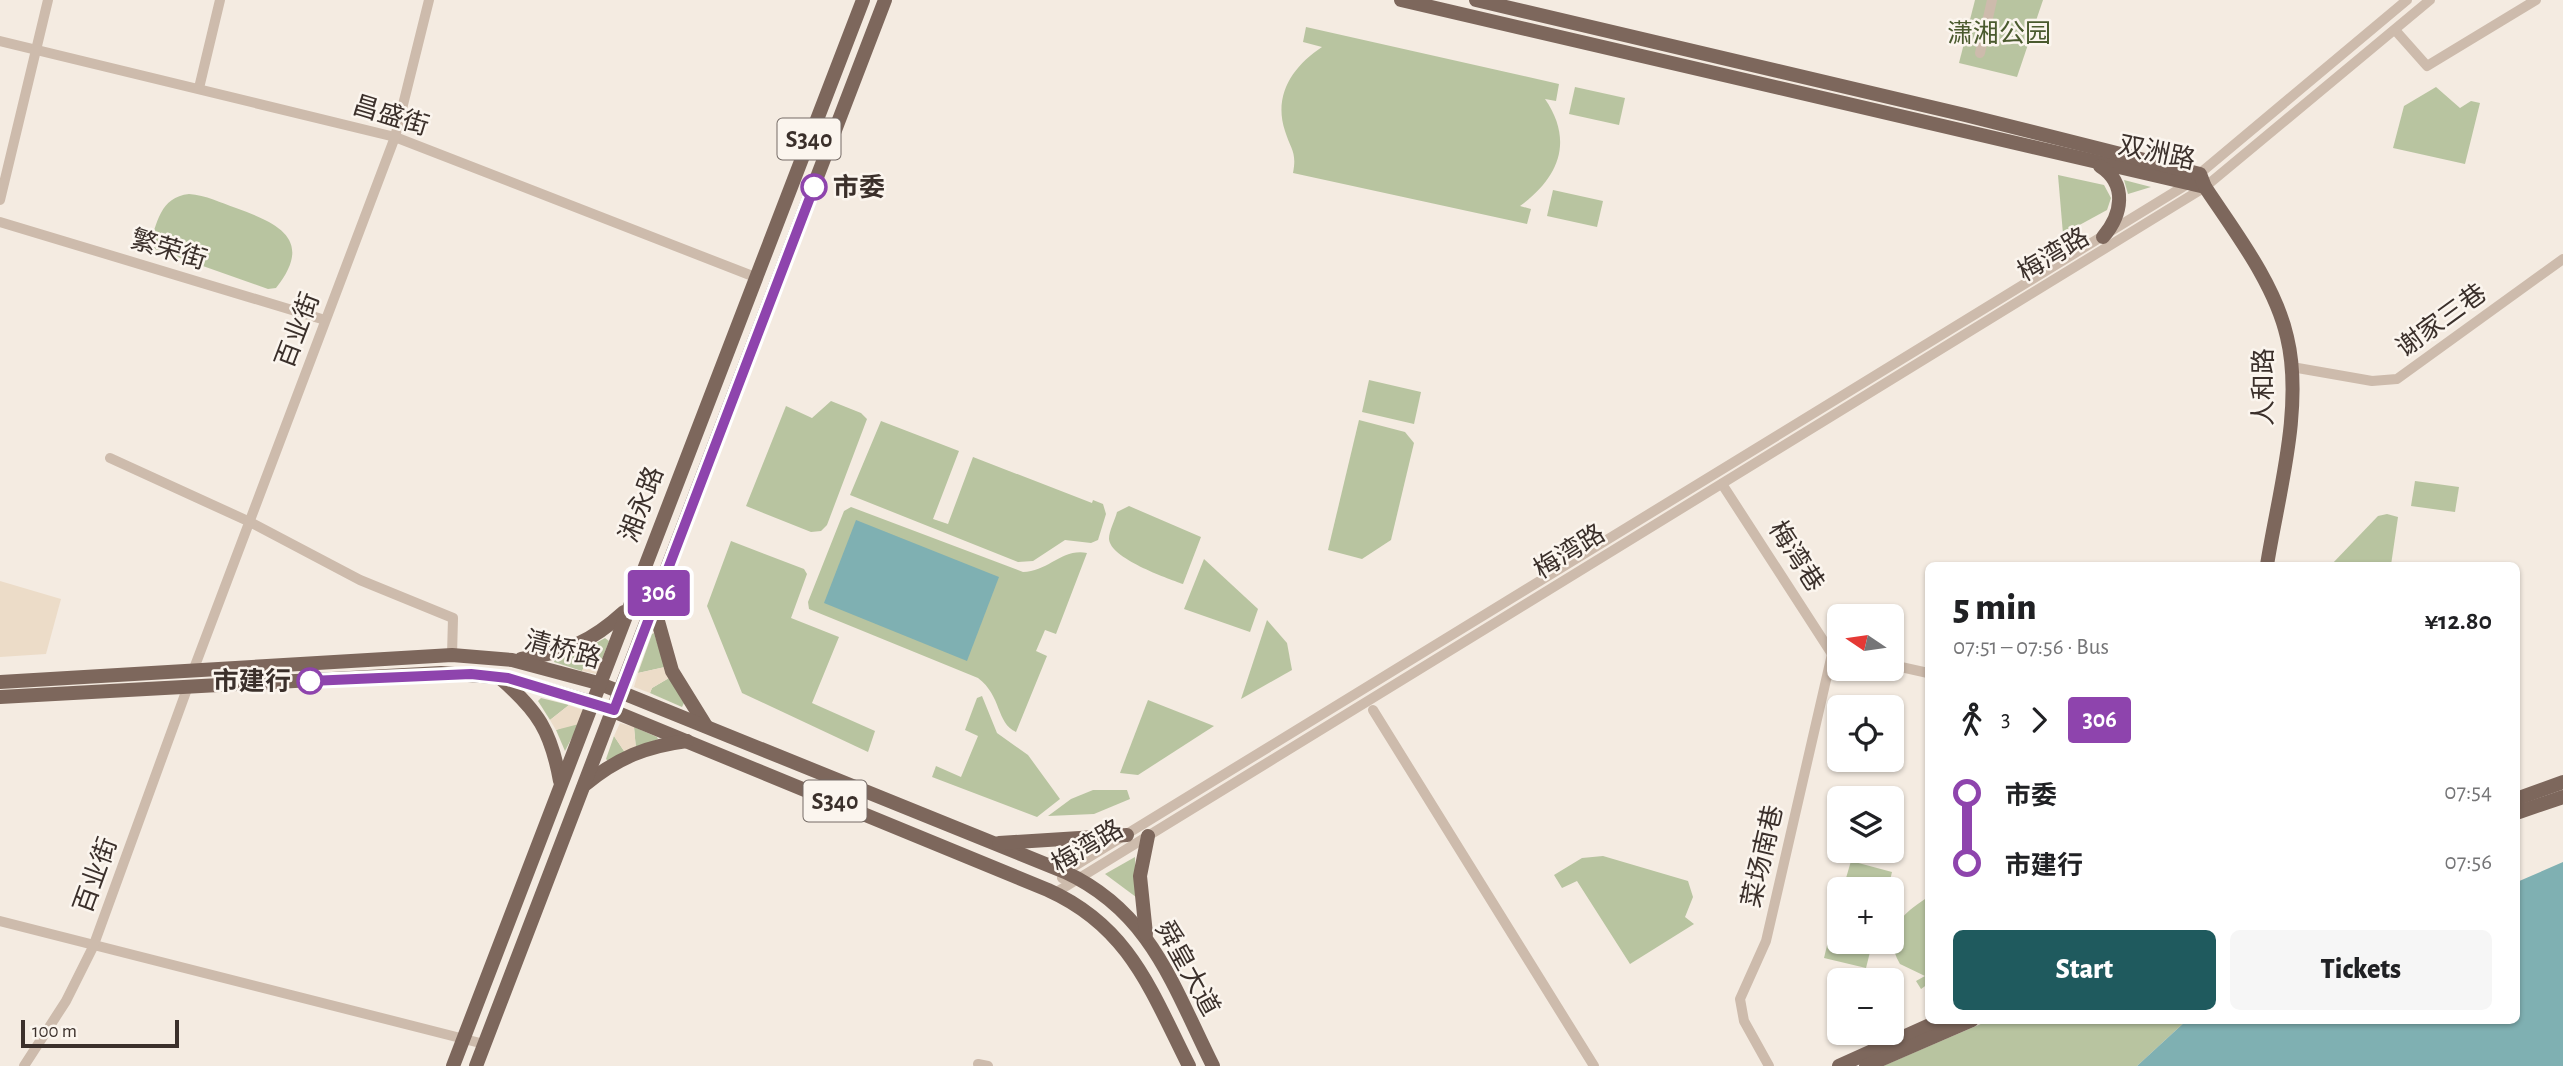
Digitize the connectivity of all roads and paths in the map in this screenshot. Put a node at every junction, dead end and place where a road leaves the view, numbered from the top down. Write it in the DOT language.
graph roads {
  1 [pos="48,0"];
  2 [pos="220,0"];
  3 [pos="429,0"];
  4 [pos="863,0"];
  5 [pos="885,0"];
  6 [pos="1401,0"];
  7 [pos="1476,0"];
  8 [pos="1992,0"];
  9 [pos="2407,0"];
  10 [pos="2430,0"];
  11 [pos="2536,0"];
  12 [pos="853,24"];
  13 [pos="2395,30"];
  14 [pos="873,32"];
  15 [pos="0,41"];
  16 [pos="36,49"];
  17 [pos="1980,52"];
  18 [pos="199,88"];
  19 [pos="2051,136"];
  20 [pos="395,137"];
  21 [pos="2047,152"];
  22 [pos="2096,164"];
  23 [pos="2203,181"];
  24 [pos="2186,185"];
  25 [pos="0,200"];
  26 [pos="0,222"];
  27 [pos="2104,237"];
  28 [pos="2563,259"];
  29 [pos="755,277"];
  30 [pos="325,320"];
  31 [pos="2292,367"];
  32 [pos="110,458"];
  33 [pos="1722,484"];
  34 [pos="250,522"];
  35 [pos="2267,562"];
  36 [pos="654,607"];
  37 [pos="626,609"];
  38 [pos="1827,641"];
  39 [pos="452,655"];
  40 [pos="512,660"];
  41 [pos="1904,668"];
  42 [pos="192,671"];
  43 [pos="1925,672"];
  44 [pos="504,677"];
  45 [pos="1829,681"];
  46 [pos="0,682"];
  47 [pos="598,683"];
  48 [pos="187,689"];
  49 [pos="621,691"];
  50 [pos="0,697"];
  51 [pos="591,702"];
  52 [pos="614,710"];
  53 [pos="1373,710"];
  54 [pos="705,725"];
  55 [pos="691,742"];
  56 [pos="561,782"];
  57 [pos="2563,782"];
  58 [pos="585,785"];
  59 [pos="2563,797"];
  60 [pos="2520,798"];
  61 [pos="2520,812"];
  62 [pos="1137,836"];
  63 [pos="993,843"];
  64 [pos="1071,875"];
  65 [pos="1055,892"];
  66 [pos="0,921"];
  67 [pos="1146,935"];
  68 [pos="93,947"];
  69 [pos="1932,1024"];
  70 [pos="1963,1024"];
  71 [pos="464,1039"];
  72 [pos="484,1044"];
  73 [pos="24,1066"];
  74 [pos="453,1066"];
  75 [pos="476,1066"];
  76 [pos="1189,1066"];
  77 [pos="1213,1066"];
  78 [pos="1594,1066"];
  79 [pos="1769,1066"];
  80 [pos="1839,1066"];
  81 [pos="1866,1066"];
  1 -- 16 [label="street"];
  2 -- 18 [label="street"];
  3 -- 20 [label="street, 百业街"];
  4 -- 12 [label="main road, 湘永路 / S340"];
  5 -- 14 [label="main road, 湘永路 / S340"];
  6 -- 21 [label="main road, 双洲路"];
  7 -- 19 [label="main road, 双洲路"];
  8 -- 17 [label="street"];
  9 -- 23 [label="street, 梅湾路"];
  10 -- 13 [label="street, 梅湾路"];
  11 -- 13 [label="street"];
  12 -- 14 [label="main road"];
  12 -- 29 [label="main road, 湘永路 / S340"];
  13 -- 23 [label="street, 梅湾路"];
  14 -- 36 [label="main road, 湘永路 / S340"];
  15 -- 16 [label="street, 昌盛街"];
  16 -- 18 [label="street, 昌盛街"];
  16 -- 25 [label="street"];
  18 -- 20 [label="street, 昌盛街"];
  19 -- 21 [label="main road"];
  19 -- 23 [label="main road, 双洲路"];
  20 -- 29 [label="street, 昌盛街"];
  20 -- 30 [label="street, 百业街"];
  21 -- 22 [label="main road, 双洲路"];
  22 -- 24 [label="main road, 双洲路"];
  22 -- 27 [label="main road"];
  23 -- 24 [label="main road, 双洲路"];
  23 -- 31 [label="main road, 人和路"];
  23 -- 33 [label="street, 梅湾路"];
  24 -- 27 [label="street, 梅湾路"];
  26 -- 30 [label="street, 繁荣街"];
  27 -- 62 [label="street, 梅湾路"];
  28 -- 31 [label="street, 谢家三巷"];
  29 -- 37 [label="main road, 湘永路 / S340"];
  30 -- 34 [label="street, 百业街"];
  31 -- 35 [label="main road, 人和路"];
  32 -- 34 [label="street"];
  33 -- 38 [label="street, 梅湾巷"];
  33 -- 62 [label="street, 梅湾路"];
  34 -- 39 [label="street"];
  34 -- 42 [label="street, 百业街"];
  36 -- 49 [label="main road, 湘永路"];
  36 -- 54 [label="main road"];
  37 -- 40 [label="main road"];
  37 -- 47 [label="main road, 湘永路 / S340"];
  39 -- 40 [label="main road, 清桥路"];
  39 -- 42 [label="main road, 清桥路"];
  40 -- 44 [label="main road"];
  40 -- 47 [label="main road, 清桥路"];
  41 -- 43 [label="street"];
  42 -- 46 [label="main road, 清桥路"];
  44 -- 48 [label="main road, 清桥路"];
  44 -- 51 [label="main road, 清桥路"];
  44 -- 56 [label="main road"];
  45 -- 79 [label="street, 菜场南巷"];
  47 -- 49 [label="main road, 清桥路"];
  47 -- 51 [label="main road, 湘永路 / S340"];
  48 -- 50 [label="main road, 清桥路"];
  48 -- 68 [label="street, 百业街"];
  49 -- 52 [label="main road, 湘永路"];
  49 -- 54 [label="main road, 清桥路"];
  51 -- 52 [label="main road, 清桥路 / S340"];
  51 -- 56 [label="main road, 湘永路"];
  52 -- 55 [label="main road, 清桥路 / S340"];
  52 -- 58 [label="main road, 湘永路"];
  53 -- 78 [label="street"];
  54 -- 55 [label="main road"];
  54 -- 63 [label="main road, 清桥路 / S340"];
  55 -- 58 [label="main road"];
  55 -- 65 [label="main road, 清桥路 / S340"];
  56 -- 71 [label="main road, 湘永路"];
  57 -- 60 [label="main road"];
  58 -- 72 [label="main road, 湘永路"];
  59 -- 61 [label="main road"];
  62 -- 63 [label="main road"];
  62 -- 64 [label="street, 梅湾路"];
  62 -- 67 [label="main road"];
  63 -- 64 [label="main road, 清桥路 / S340"];
  64 -- 65 [label="street, 梅湾路"];
  64 -- 67 [label="main road, 舜皇大道 / S340"];
  65 -- 76 [label="main road, 舜皇大道 / S340"];
  66 -- 68 [label="street"];
  67 -- 77 [label="main road, 舜皇大道 / S340"];
  68 -- 71 [label="street"];
  68 -- 73 [label="street, 百业街"];
  69 -- 80 [label="main road"];
  70 -- 81 [label="main road"];
  71 -- 72 [label="street"];
  71 -- 74 [label="main road, 湘永路"];
  72 -- 75 [label="main road, 湘永路"];
}
